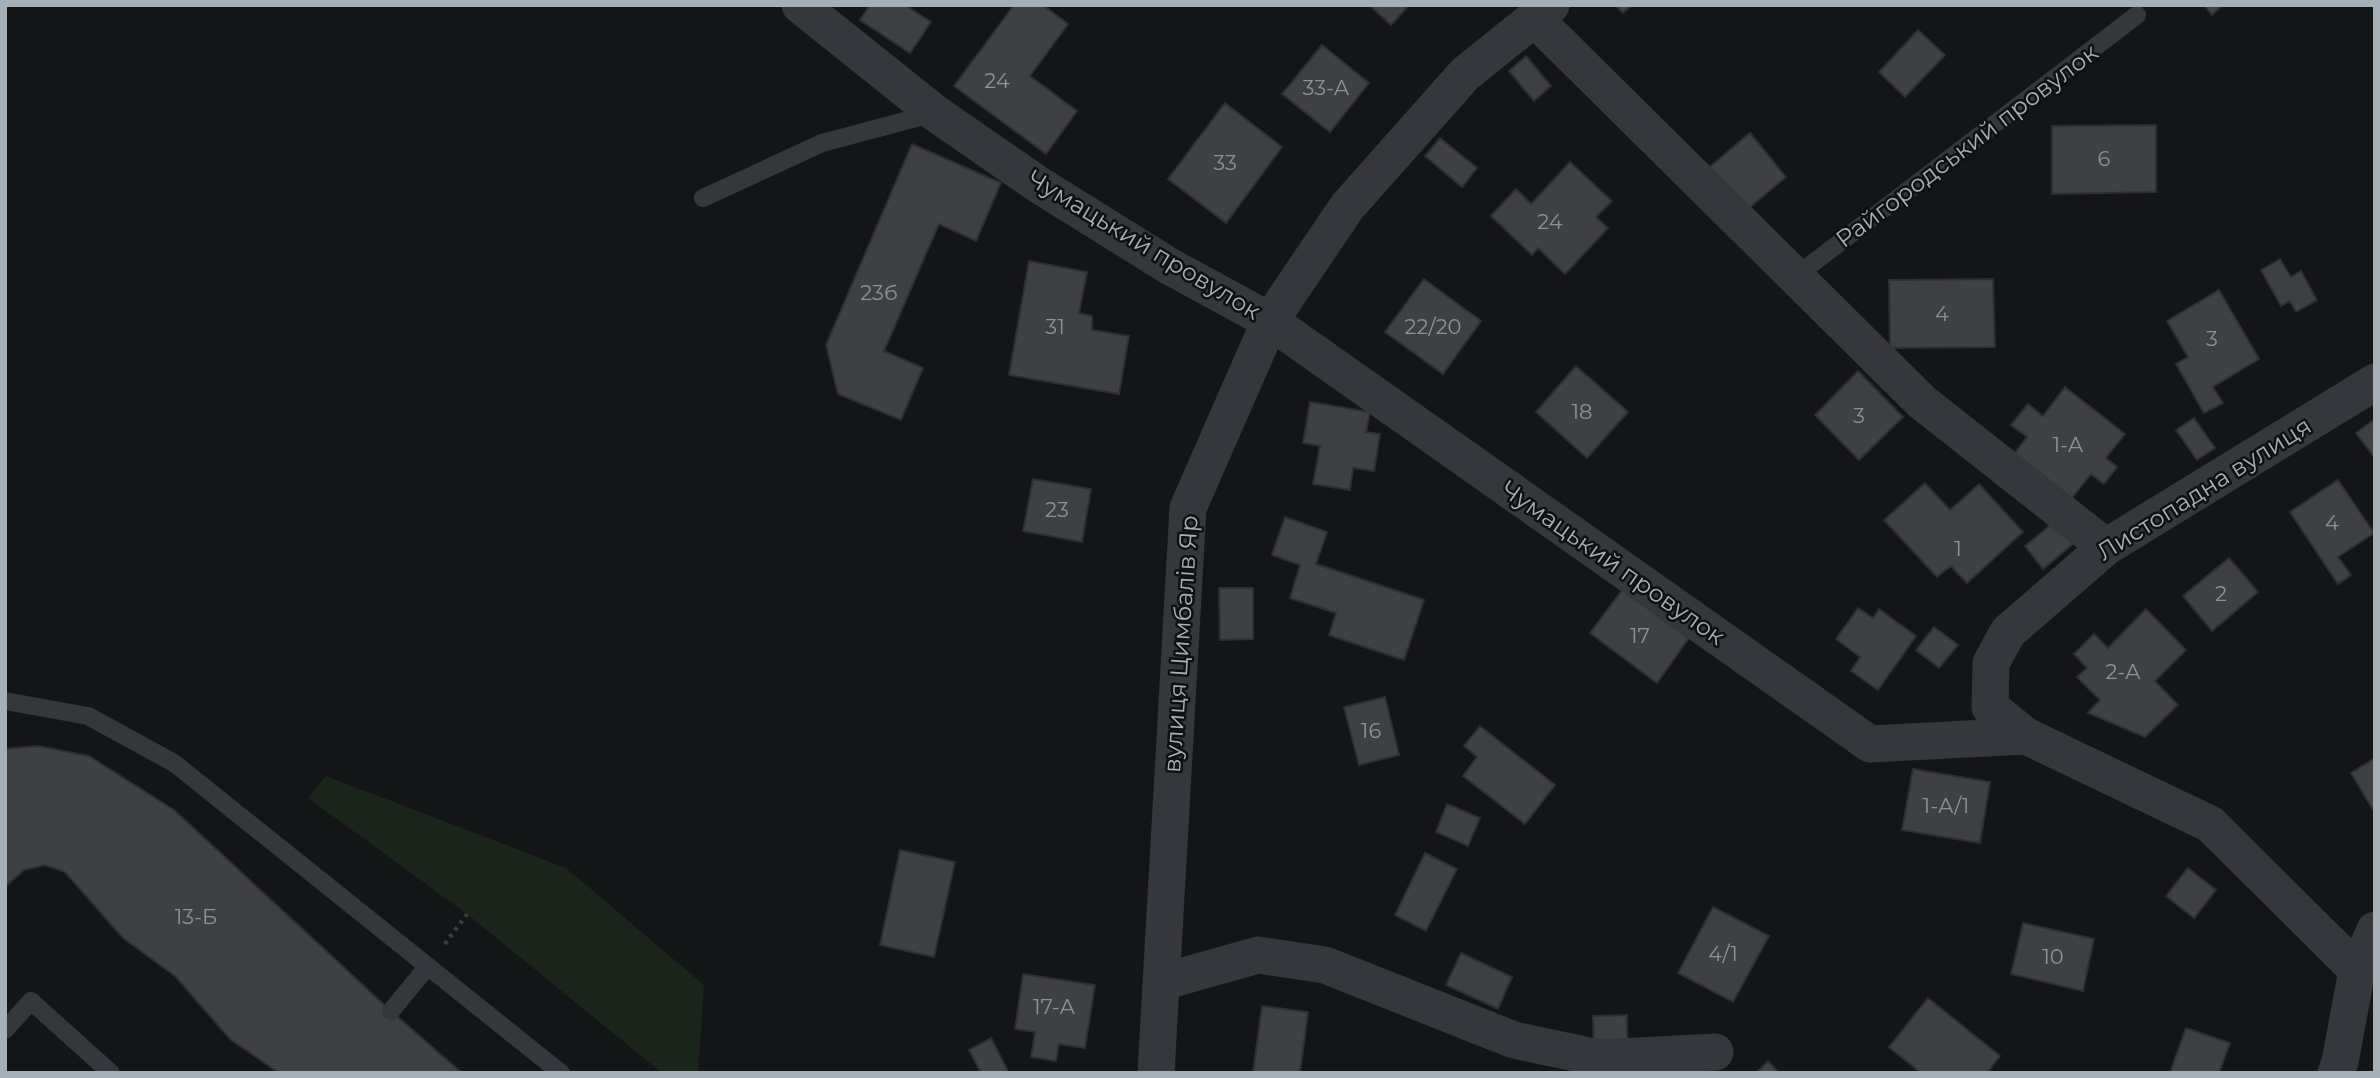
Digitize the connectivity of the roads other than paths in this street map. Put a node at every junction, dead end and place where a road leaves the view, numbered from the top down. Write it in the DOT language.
graph roads {
  1 [pos="800,5"];
  2 [pos="1543,12"];
  3 [pos="2137,15"];
  4 [pos="935,113"];
  5 [pos="703,198"];
  6 [pos="1796,276"];
  7 [pos="1270,321"];
  8 [pos="2375,382"];
  9 [pos="2106,547"];
  10 [pos="5,701"];
  11 [pos="2026,736"];
  12 [pos="2375,930"];
  13 [pos="428,966"];
  14 [pos="2357,970"];
  15 [pos="1162,982"];
  16 [pos="391,1011"];
  17 [pos="5,1030"];
  18 [pos="1715,1052"];
  19 [pos="111,1073"];
  20 [pos="561,1073"];
  21 [pos="1156,1073"];
  22 [pos="2336,1073"];
  1 -- 4 [label="street, Чумацький провулок"];
  2 -- 6 [label="street"];
  2 -- 7 [label="street, вулиця Цимбалів Яр"];
  3 -- 6 [label="lane, Райгородський провулок"];
  4 -- 5 [label="lane"];
  4 -- 7 [label="street, Чумацький провулок"];
  6 -- 9 [label="street"];
  7 -- 11 [label="street, Чумацький провулок"];
  7 -- 15 [label="street, вулиця Цимбалів Яр"];
  8 -- 9 [label="street, Листопадна вулиця"];
  9 -- 11 [label="street, Листопадна вулиця"];
  10 -- 13 [label="lane"];
  11 -- 14 [label="street, Чумацький провулок"];
  12 -- 14 [label="street"];
  13 -- 16 [label="lane"];
  13 -- 20 [label="lane"];
  14 -- 22 [label="street"];
  15 -- 18 [label="street"];
  15 -- 21 [label="street, вулиця Цимбалів Яр"];
  17 -- 19 [label="lane"];
}
